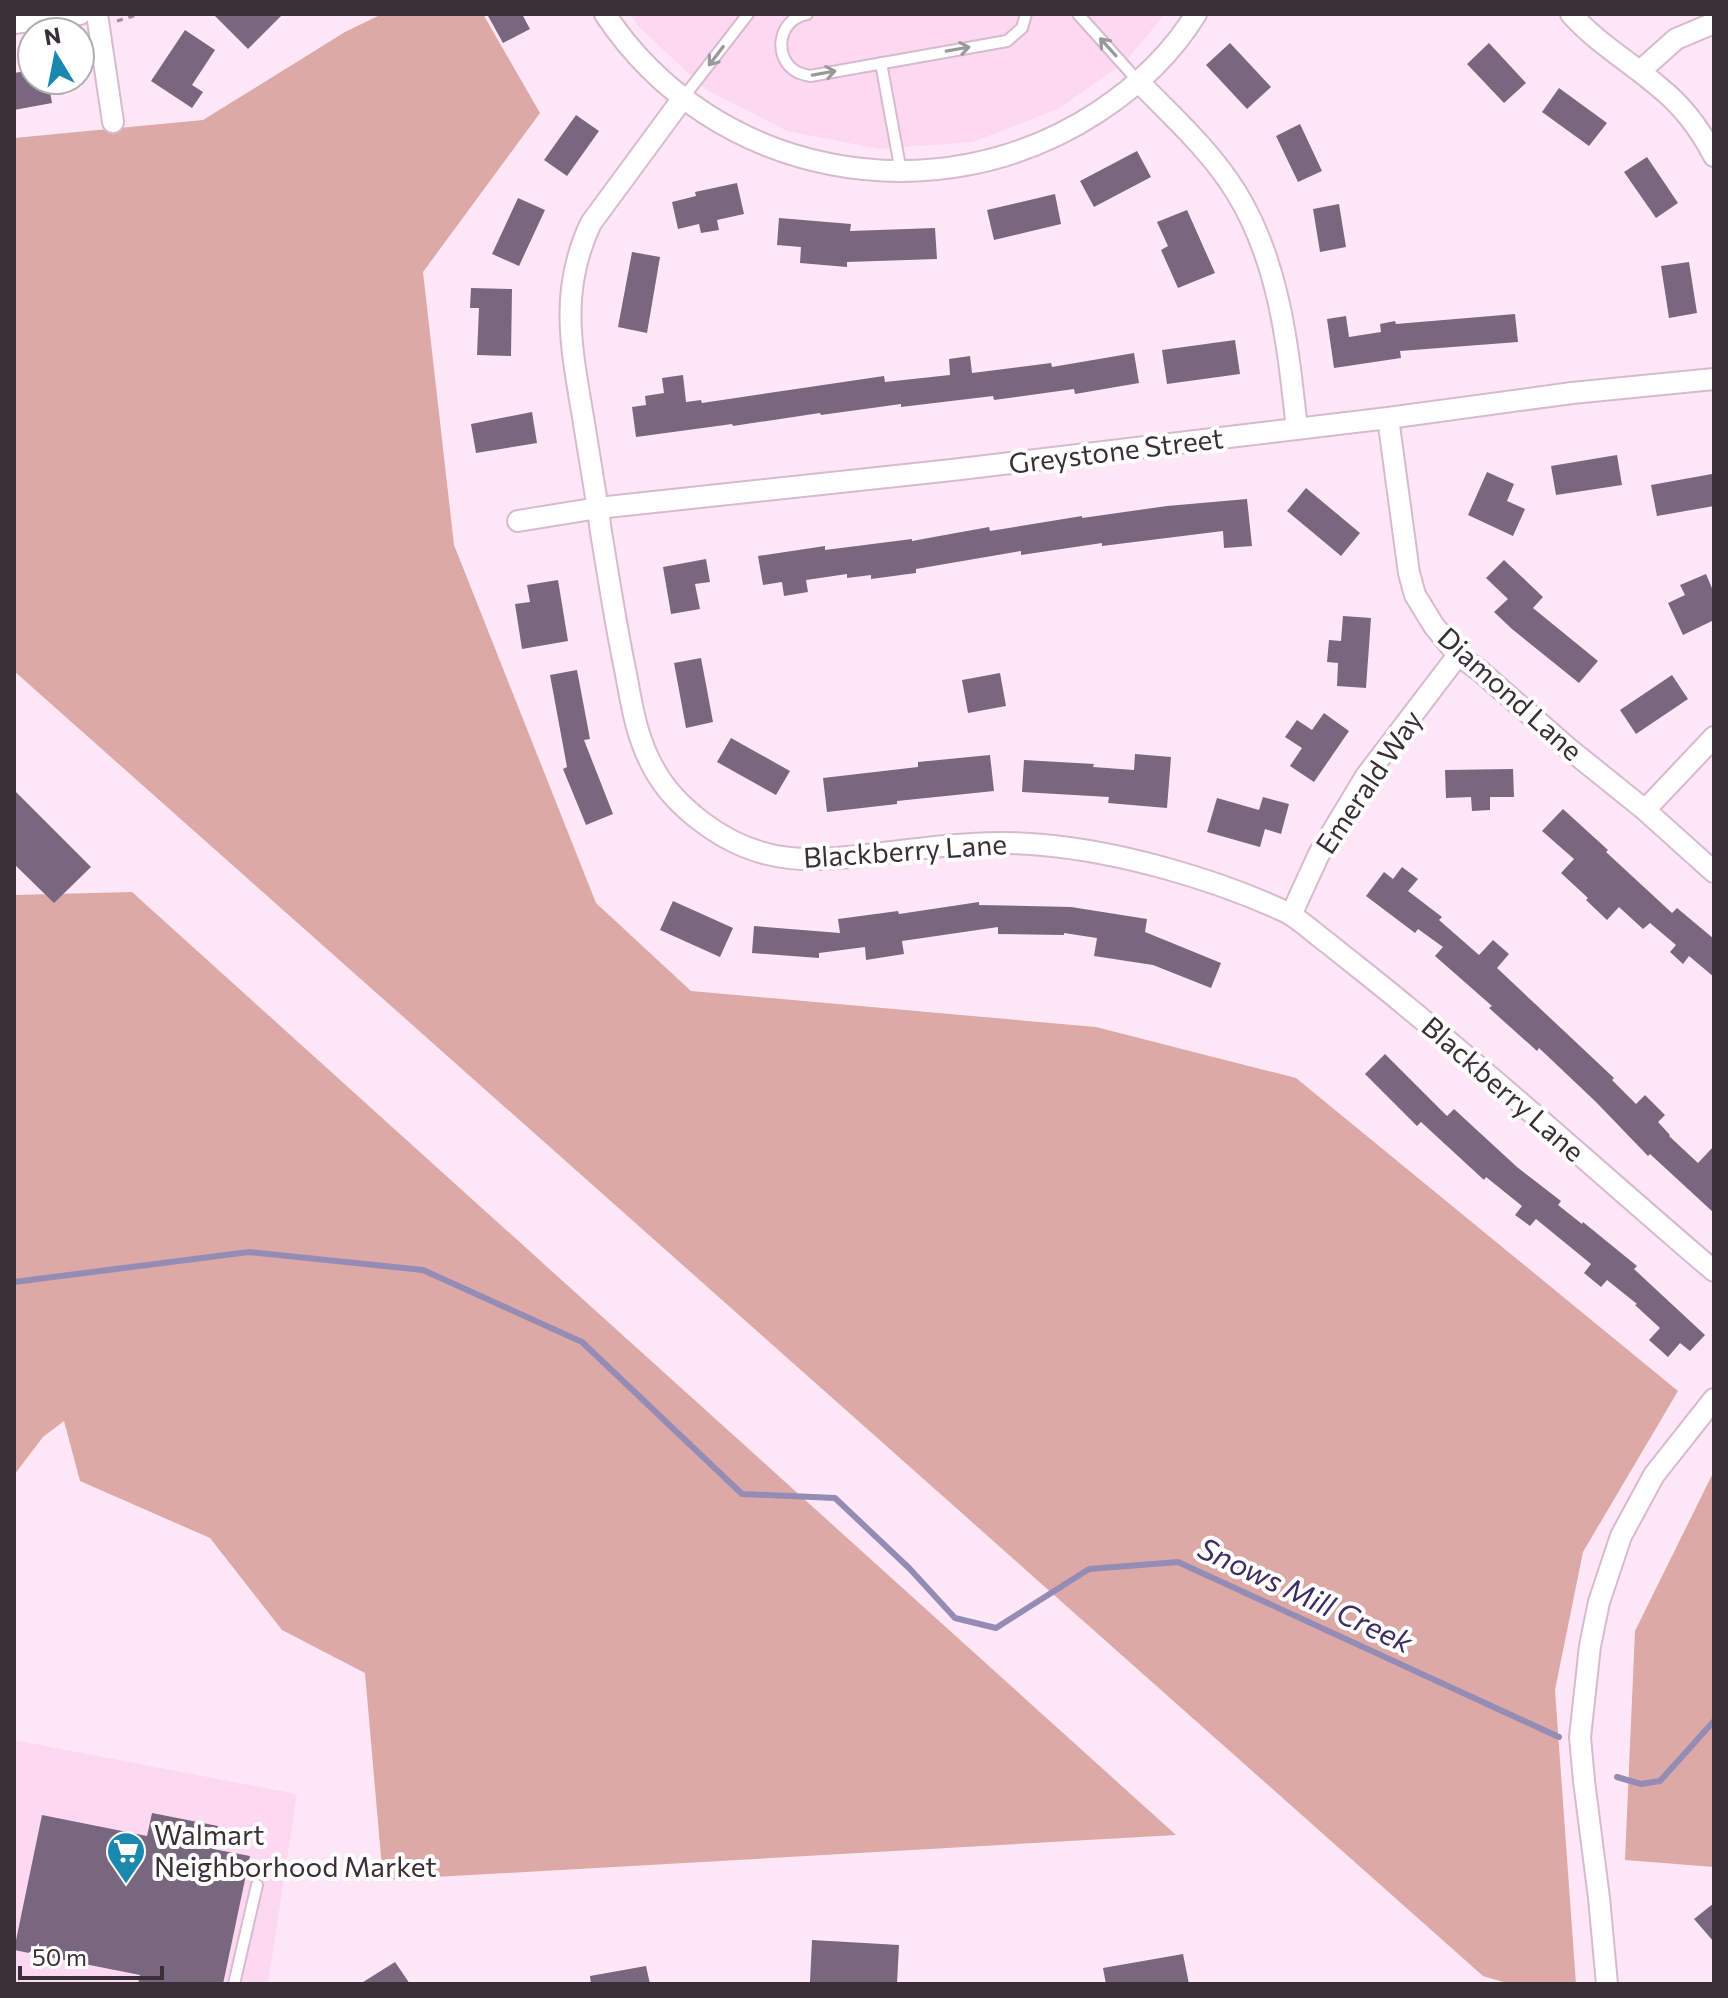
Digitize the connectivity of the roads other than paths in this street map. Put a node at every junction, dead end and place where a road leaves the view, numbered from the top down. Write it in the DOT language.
graph roads {
  1 [pos="80,14"];
  2 [pos="97,14"];
  3 [pos="605,14"];
  4 [pos="748,14"];
  5 [pos="807,14"];
  6 [pos="1026,14"];
  7 [pos="1078,14"];
  8 [pos="1196,14"];
  9 [pos="1571,14"];
  10 [pos="14,23"];
  11 [pos="1714,23"];
  12 [pos="881,63"];
  13 [pos="1640,71"];
  14 [pos="1138,81"];
  15 [pos="683,98"];
  16 [pos="113,122"];
  17 [pos="1714,156"];
  18 [pos="901,172"];
  19 [pos="1714,379"];
  20 [pos="1388,418"];
  21 [pos="1297,429"];
  22 [pos="598,508"];
  23 [pos="518,521"];
  24 [pos="1458,655"];
  25 [pos="1714,737"];
  26 [pos="1645,810"];
  27 [pos="1714,872"];
  28 [pos="1291,915"];
  29 [pos="1714,1271"];
  30 [pos="1714,1399"];
  31 [pos="257,1885"];
  32 [pos="234,1984"];
  33 [pos="1607,1984"];
  1 -- 10 [label="street"];
  2 -- 16 [label="street"];
  3 -- 15 [label="street"];
  4 -- 15 [label="lane, one-way"];
  5 -- 12 [label="lane, one-way"];
  12 -- 6 [label="lane, one-way"];
  14 -- 7 [label="lane, one-way"];
  8 -- 14 [label="street"];
  9 -- 13 [label="street"];
  11 -- 13 [label="street"];
  12 -- 18 [label="lane"];
  13 -- 17 [label="street"];
  14 -- 18 [label="street"];
  14 -- 21 [label="street"];
  15 -- 18 [label="street"];
  15 -- 22 [label="street, Blackberry Lane"];
  19 -- 20 [label="street, Greystone Street"];
  20 -- 21 [label="street, Greystone Street"];
  20 -- 24 [label="street, Diamond Lane"];
  21 -- 22 [label="street, Greystone Street"];
  22 -- 23 [label="street, Greystone Street"];
  22 -- 28 [label="street, Blackberry Lane"];
  24 -- 26 [label="street, Diamond Lane"];
  24 -- 28 [label="street, Emerald Way"];
  25 -- 26 [label="street"];
  26 -- 27 [label="street, Diamond Lane"];
  28 -- 29 [label="street, Blackberry Lane"];
  30 -- 33 [label="street"];
  31 -- 32 [label="lane"];
}
